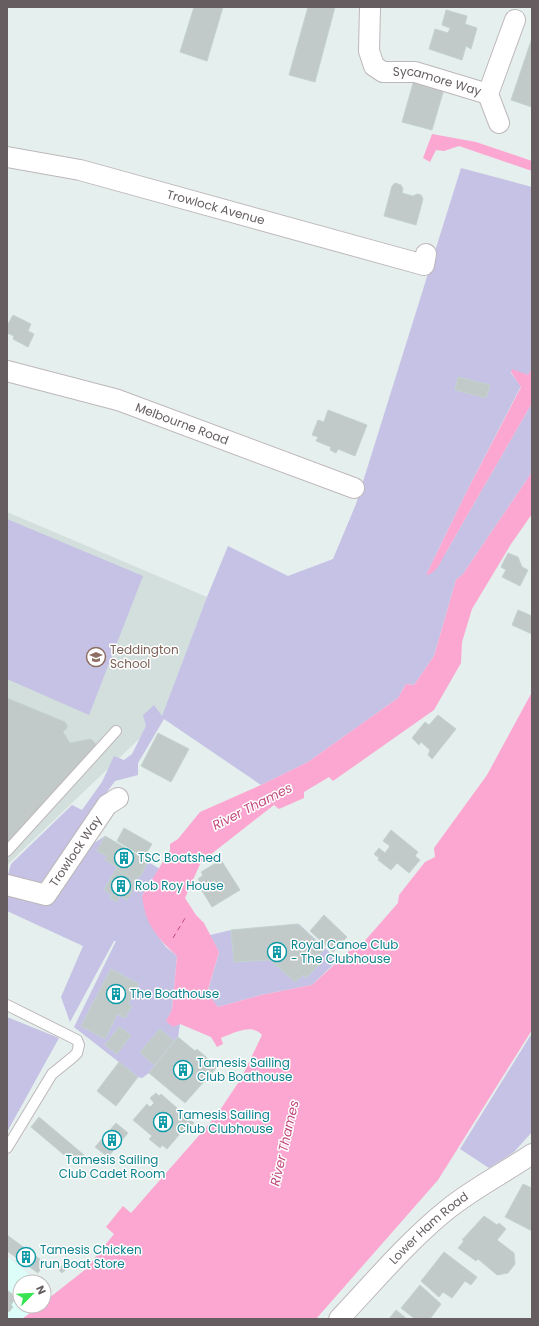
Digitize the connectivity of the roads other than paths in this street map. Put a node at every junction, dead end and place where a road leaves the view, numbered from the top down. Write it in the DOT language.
graph roads {
  1 [pos="370,7"];
  2 [pos="516,20"];
  3 [pos="488,94"];
  4 [pos="499,123"];
  5 [pos="7,157"];
  6 [pos="423,265"];
  7 [pos="7,371"];
  8 [pos="354,488"];
  9 [pos="116,731"];
  10 [pos="118,798"];
  11 [pos="7,851"];
  12 [pos="7,885"];
  13 [pos="7,1005"];
  14 [pos="7,1148"];
  15 [pos="532,1154"];
  16 [pos="339,1319"];
  1 -- 3 [label="street, Sycamore Way"];
  2 -- 3 [label="street, Sycamore Way"];
  3 -- 4 [label="street, Sycamore Way"];
  5 -- 6 [label="street, Trowlock Avenue"];
  7 -- 8 [label="street, Melbourne Road"];
  9 -- 11 [label="lane"];
  10 -- 12 [label="street, Trowlock Way"];
  13 -- 14 [label="lane"];
  15 -- 16 [label="street, Lower Ham Road"];
}
